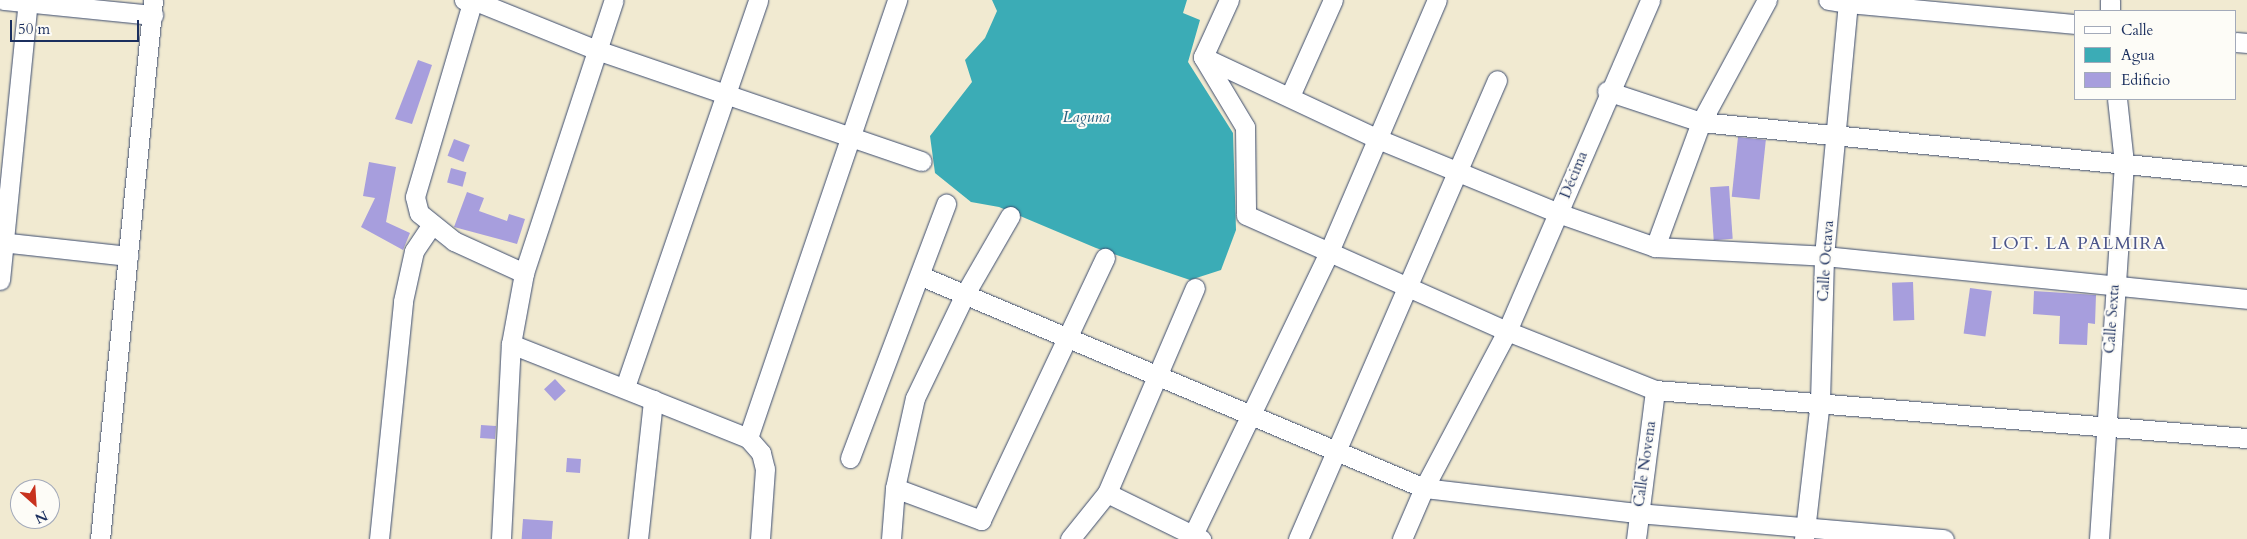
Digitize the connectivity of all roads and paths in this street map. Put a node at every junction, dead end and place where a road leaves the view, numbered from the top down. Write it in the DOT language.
graph roads {
  1 [pos="3,0"];
  2 [pos="614,0"];
  3 [pos="758,0"];
  4 [pos="897,0"];
  5 [pos="1228,0"];
  6 [pos="1333,0"];
  7 [pos="1436,0"];
  8 [pos="1650,0"];
  9 [pos="1767,0"];
  10 [pos="1828,0"];
  11 [pos="28,1"];
  12 [pos="470,1"];
  13 [pos="1848,3"];
  14 [pos="153,7"];
  15 [pos="2074,24"];
  16 [pos="597,50"];
  17 [pos="1203,57"];
  18 [pos="1497,80"];
  19 [pos="1607,91"];
  20 [pos="726,94"];
  21 [pos="1290,96"];
  22 [pos="2117,100"];
  23 [pos="1701,122"];
  24 [pos="1839,136"];
  25 [pos="853,139"];
  26 [pos="1378,139"];
  27 [pos="922,161"];
  28 [pos="2124,164"];
  29 [pos="1459,170"];
  30 [pos="2247,176"];
  31 [pos="946,204"];
  32 [pos="1558,213"];
  33 [pos="1010,216"];
  34 [pos="430,226"];
  35 [pos="2,242"];
  36 [pos="1655,247"];
  37 [pos="1328,254"];
  38 [pos="128,256"];
  39 [pos="1824,256"];
  40 [pos="1105,258"];
  41 [pos="524,273"];
  42 [pos="921,276"];
  43 [pos="0,280"];
  44 [pos="2114,285"];
  45 [pos="1407,287"];
  46 [pos="1195,288"];
  47 [pos="965,294"];
  48 [pos="2247,300"];
  49 [pos="1507,331"];
  50 [pos="1069,337"];
  51 [pos="511,344"];
  52 [pos="1156,374"];
  53 [pos="624,387"];
  54 [pos="1655,390"];
  55 [pos="653,400"];
  56 [pos="1820,401"];
  57 [pos="1250,417"];
  58 [pos="2106,427"];
  59 [pos="748,438"];
  60 [pos="2247,438"];
  61 [pos="1336,452"];
  62 [pos="850,458"];
  63 [pos="895,488"];
  64 [pos="1424,488"];
  65 [pos="1107,493"];
  66 [pos="1638,512"];
  67 [pos="1805,532"];
  68 [pos="1195,538"];
  69 [pos="100,539"];
  70 [pos="379,539"];
  71 [pos="501,539"];
  72 [pos="638,539"];
  73 [pos="760,539"];
  74 [pos="891,539"];
  75 [pos="1070,539"];
  76 [pos="1298,539"];
  77 [pos="1402,539"];
  78 [pos="1636,539"];
  79 [pos="1944,539"];
  80 [pos="2099,539"];
  1 -- 11 [label="street"];
  2 -- 16 [label="street"];
  3 -- 20 [label="street"];
  4 -- 25 [label="street"];
  5 -- 17 [label="street"];
  6 -- 21 [label="street"];
  7 -- 26 [label="street"];
  8 -- 19 [label="street, Décima"];
  9 -- 23 [label="street"];
  10 -- 13 [label="street"];
  11 -- 14 [label="street"];
  11 -- 35 [label="street"];
  12 -- 16 [label="street"];
  12 -- 34 [label="street"];
  13 -- 15 [label="street"];
  13 -- 24 [label="street, Calle Octava"];
  14 -- 38 [label="street"];
  16 -- 20 [label="street"];
  16 -- 41 [label="street"];
  17 -- 21 [label="street"];
  17 -- 37 [label="street"];
  18 -- 29 [label="street"];
  19 -- 23 [label="street"];
  19 -- 32 [label="street, Décima"];
  20 -- 25 [label="street"];
  20 -- 53 [label="street"];
  21 -- 26 [label="street"];
  22 -- 28 [label="street, Calle Sexta"];
  23 -- 24 [label="street"];
  23 -- 36 [label="street"];
  24 -- 28 [label="street"];
  24 -- 39 [label="street, Calle Octava"];
  25 -- 27 [label="street"];
  25 -- 59 [label="street"];
  26 -- 29 [label="street"];
  26 -- 37 [label="street"];
  28 -- 30 [label="street"];
  28 -- 44 [label="street, Calle Sexta"];
  29 -- 32 [label="street"];
  29 -- 45 [label="street"];
  31 -- 42 [label="street"];
  32 -- 36 [label="street"];
  32 -- 49 [label="street, Décima"];
  33 -- 47 [label="street"];
  34 -- 41 [label="street"];
  34 -- 70 [label="street"];
  35 -- 38 [label="street"];
  35 -- 43 [label="street"];
  36 -- 39 [label="street"];
  37 -- 45 [label="street"];
  37 -- 57 [label="street"];
  38 -- 69 [label="street"];
  39 -- 44 [label="street"];
  39 -- 56 [label="street, Calle Octava"];
  40 -- 50 [label="street"];
  41 -- 51 [label="street"];
  42 -- 47 [label="street"];
  42 -- 62 [label="street"];
  44 -- 48 [label="street"];
  44 -- 58 [label="street, Calle Sexta"];
  45 -- 49 [label="street"];
  45 -- 61 [label="street"];
  46 -- 52 [label="street"];
  47 -- 50 [label="street"];
  47 -- 63 [label="street"];
  49 -- 54 [label="street"];
  49 -- 64 [label="street, Décima"];
  50 -- 52 [label="street"];
  50 -- 63 [label="street"];
  51 -- 53 [label="street"];
  51 -- 71 [label="street"];
  52 -- 57 [label="street"];
  52 -- 65 [label="street"];
  53 -- 55 [label="street"];
  54 -- 56 [label="street"];
  54 -- 66 [label="street, Calle Novena"];
  55 -- 59 [label="street"];
  55 -- 72 [label="street"];
  56 -- 58 [label="street"];
  56 -- 67 [label="street, Calle Octava"];
  57 -- 61 [label="street"];
  57 -- 68 [label="street"];
  58 -- 60 [label="street"];
  58 -- 80 [label="street, Calle Sexta"];
  59 -- 73 [label="street"];
  61 -- 64 [label="street"];
  61 -- 76 [label="street"];
  63 -- 74 [label="street"];
  64 -- 66 [label="street"];
  64 -- 77 [label="street, Décima"];
  65 -- 68 [label="street"];
  65 -- 75 [label="street"];
  66 -- 67 [label="street"];
  66 -- 78 [label="street, Calle Novena"];
  67 -- 79 [label="street"];
}
